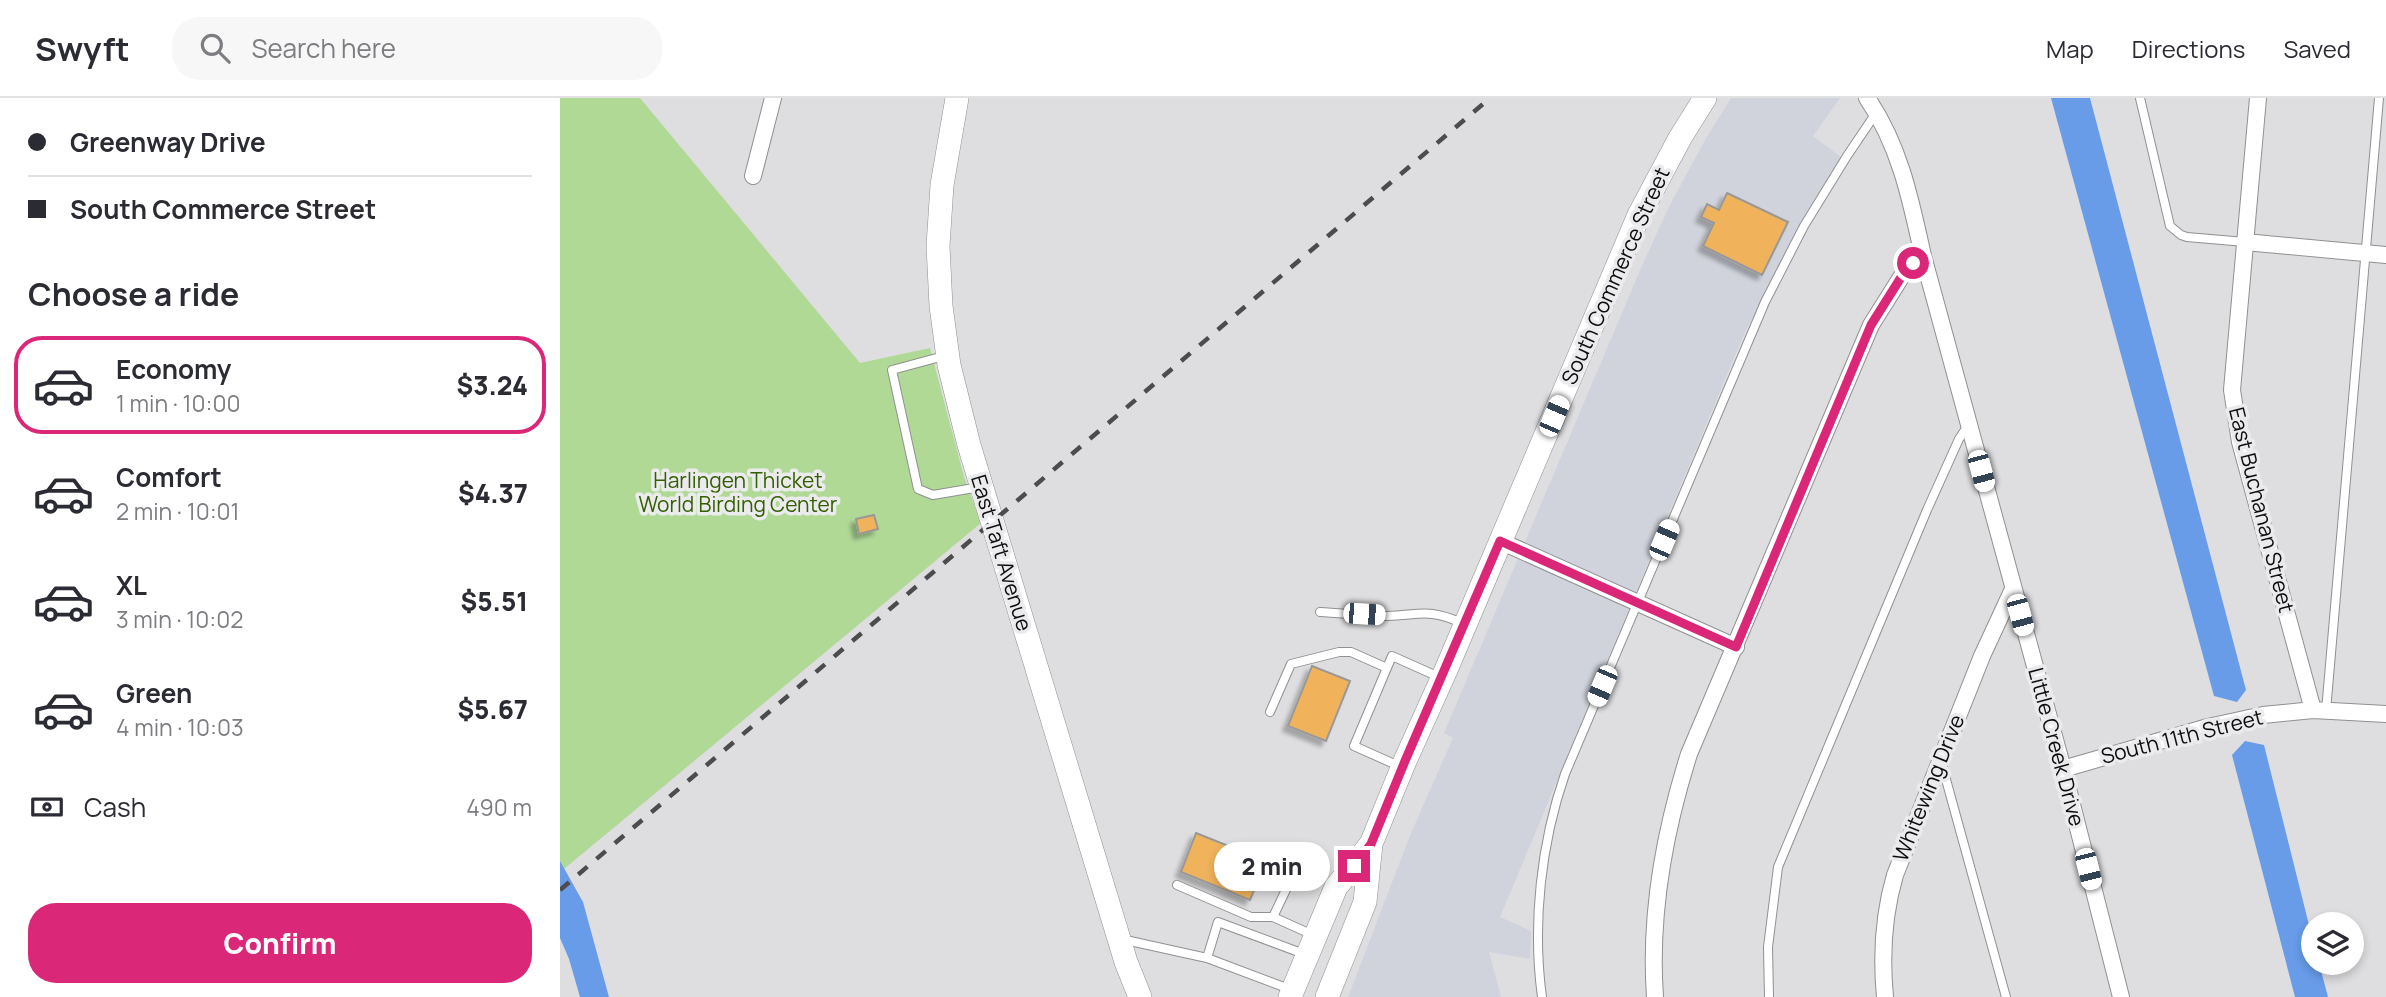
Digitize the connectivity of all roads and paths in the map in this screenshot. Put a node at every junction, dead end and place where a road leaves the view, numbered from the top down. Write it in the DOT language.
graph roads {
  1 [pos="773,98"];
  2 [pos="957,98"];
  3 [pos="1705,98"];
  4 [pos="1867,98"];
  5 [pos="2140,98"];
  6 [pos="2258,98"];
  7 [pos="2379,98"];
  8 [pos="1876,113"];
  9 [pos="753,176"];
  10 [pos="2245,243"];
  11 [pos="2367,254"];
  12 [pos="2386,255"];
  13 [pos="1923,257"];
  14 [pos="947,355"];
  15 [pos="1969,425"];
  16 [pos="981,487"];
  17 [pos="1500,541"];
  18 [pos="2013,589"];
  19 [pos="1637,602"];
  20 [pos="1320,612"];
  21 [pos="1465,625"];
  22 [pos="1736,647"];
  23 [pos="1387,668"];
  24 [pos="1442,678"];
  25 [pos="2319,710"];
  26 [pos="1270,712"];
  27 [pos="2386,714"];
  28 [pos="1940,758"];
  29 [pos="1402,767"];
  30 [pos="2063,769"];
  31 [pos="1371,844"];
  32 [pos="1292,877"];
  33 [pos="1177,886"];
  34 [pos="1273,917"];
  35 [pos="1119,938"];
  36 [pos="1311,946"];
  37 [pos="1207,958"];
  38 [pos="1291,994"];
  39 [pos="2117,996"];
  40 [pos="1140,997"];
  41 [pos="1327,997"];
  42 [pos="1542,997"];
  43 [pos="1655,997"];
  44 [pos="1769,997"];
  45 [pos="1885,997"];
  46 [pos="2006,997"];
  1 -- 9 [label="street"];
  2 -- 14 [label="main road, East Taft Avenue"];
  3 -- 17 [label="main road, South Commerce Street"];
  4 -- 8 [label="street, Little Creek Drive"];
  5 -- 10 [label="lane"];
  6 -- 10 [label="street, East Buchanan Street"];
  7 -- 11 [label="lane"];
  8 -- 13 [label="street, Little Creek Drive"];
  8 -- 19 [label="lane"];
  10 -- 11 [label="street"];
  10 -- 25 [label="street, East Buchanan Street"];
  11 -- 12 [label="street"];
  11 -- 25 [label="lane"];
  13 -- 15 [label="street, Little Creek Drive"];
  13 -- 22 [label="street"];
  14 -- 16 [label="main road, East Taft Avenue"];
  14 -- 16 [label="lane"];
  15 -- 18 [label="street, Little Creek Drive"];
  15 -- 44 [label="lane"];
  16 -- 35 [label="main road, East Taft Avenue"];
  17 -- 19 [label="street"];
  17 -- 21 [label="main road, South Commerce Street"];
  18 -- 28 [label="street, Whitewing Drive"];
  18 -- 30 [label="street, Little Creek Drive"];
  19 -- 22 [label="street"];
  19 -- 42 [label="lane"];
  20 -- 21 [label="lane"];
  21 -- 24 [label="main road, South Commerce Street"];
  22 -- 43 [label="street"];
  23 -- 24 [label="lane"];
  23 -- 26 [label="lane"];
  23 -- 29 [label="lane"];
  24 -- 29 [label="main road, South Commerce Street"];
  25 -- 27 [label="street, South 11th Street"];
  25 -- 30 [label="street, South 11th Street"];
  28 -- 45 [label="street, Whitewing Drive"];
  28 -- 46 [label="lane"];
  29 -- 31 [label="main road, South Commerce Street"];
  30 -- 39 [label="street, Little Creek Drive"];
  31 -- 36 [label="main road, South Commerce Street"];
  31 -- 41 [label="main road, South Commerce Street"];
  32 -- 34 [label="lane"];
  33 -- 34 [label="lane"];
  34 -- 36 [label="lane"];
  35 -- 37 [label="lane"];
  35 -- 40 [label="main road, East Taft Avenue"];
  36 -- 37 [label="lane"];
  36 -- 38 [label="main road, South Commerce Street"];
  37 -- 38 [label="lane"];
}
